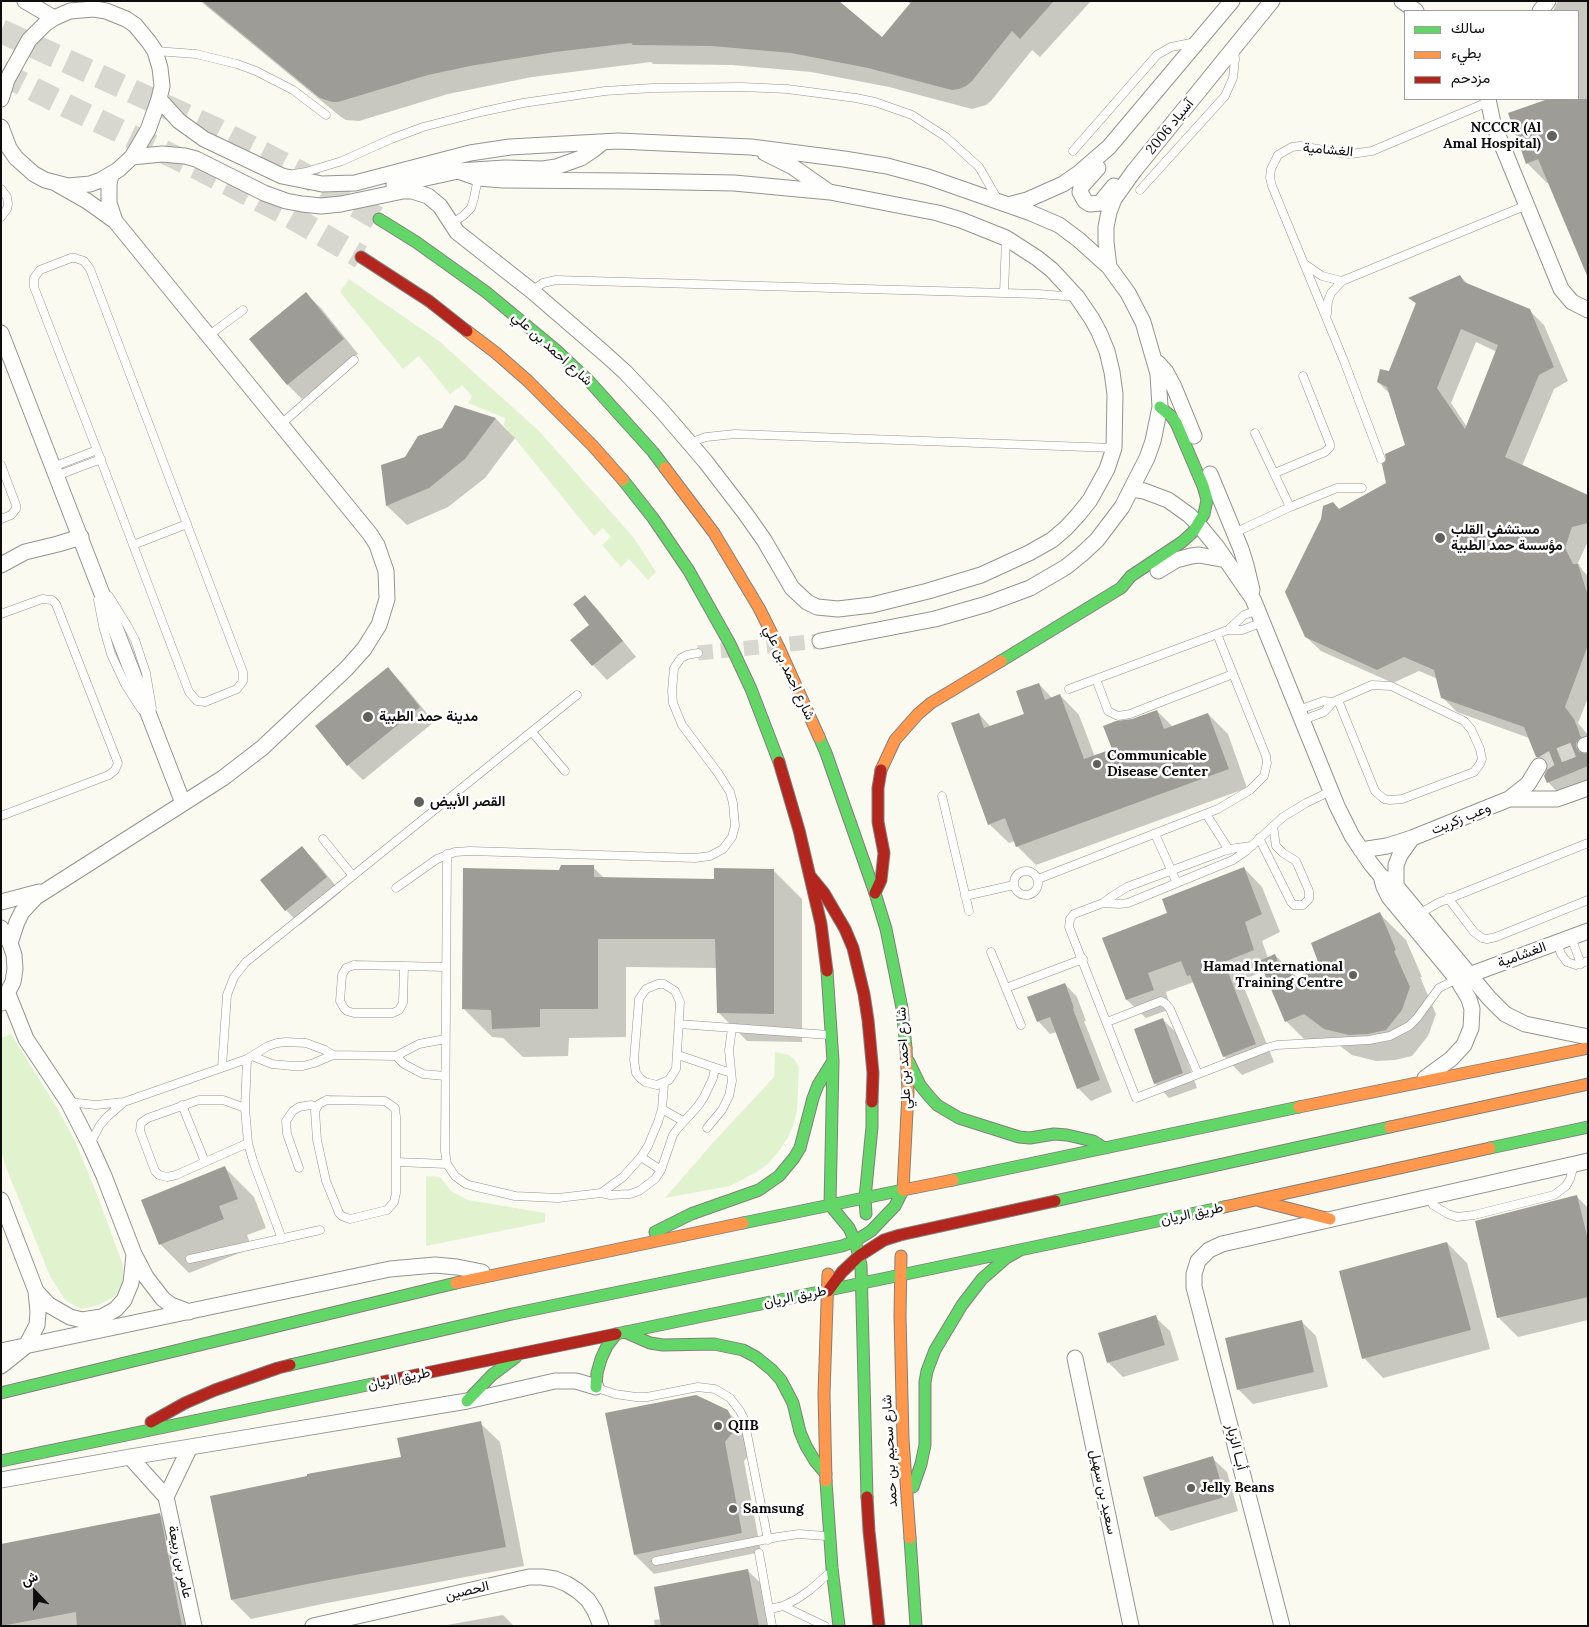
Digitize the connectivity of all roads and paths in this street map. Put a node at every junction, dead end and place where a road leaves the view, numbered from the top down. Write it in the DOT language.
graph roads {
  1 [pos="25,1"];
  2 [pos="93,1"];
  3 [pos="1232,1"];
  4 [pos="1272,1"];
  5 [pos="1402,1"];
  6 [pos="1415,10"];
  7 [pos="106,11"];
  8 [pos="57,12"];
  9 [pos="1198,42"];
  10 [pos="1234,50"];
  11 [pos="155,51"];
  12 [pos="1,98"];
  13 [pos="159,99"];
  14 [pos="1488,100"];
  15 [pos="326,115"];
  16 [pos="1,127"];
  17 [pos="603,142"];
  18 [pos="752,147"];
  19 [pos="1108,147"];
  20 [pos="1073,151"];
  21 [pos="132,157"];
  22 [pos="458,171"];
  23 [pos="1134,171"];
  24 [pos="111,175"];
  25 [pos="282,176"];
  26 [pos="478,178"];
  27 [pos="57,184"];
  28 [pos="1,189"];
  29 [pos="1140,190"];
  30 [pos="830,192"];
  31 [pos="302,200"];
  32 [pos="1003,203"];
  33 [pos="1527,205"];
  34 [pos="1,217"];
  35 [pos="378,219"];
  36 [pos="115,221"];
  37 [pos="451,224"];
  38 [pos="1006,238"];
  39 [pos="361,257"];
  40 [pos="1305,264"];
  41 [pos="1109,267"];
  42 [pos="1342,281"];
  43 [pos="532,291"];
  44 [pos="1004,294"];
  45 [pos="1077,297"];
  46 [pos="243,310"];
  47 [pos="1588,310"];
  48 [pos="1327,318"];
  49 [pos="1,333"];
  50 [pos="208,336"];
  51 [pos="1155,359"];
  52 [pos="354,360"];
  53 [pos="1303,376"];
  54 [pos="1160,407"];
  55 [pos="280,425"];
  56 [pos="1255,432"];
  57 [pos="689,443"];
  58 [pos="1114,448"];
  59 [pos="97,450"];
  60 [pos="101,459"];
  61 [pos="1381,459"];
  62 [pos="1,465"];
  63 [pos="55,471"];
  64 [pos="1275,472"];
  65 [pos="1362,488"];
  66 [pos="1132,489"];
  67 [pos="1290,507"];
  68 [pos="1,519"];
  69 [pos="187,524"];
  70 [pos="1198,524"];
  71 [pos="1234,533"];
  72 [pos="80,537"];
  73 [pos="133,545"];
  74 [pos="1226,560"];
  75 [pos="1,567"];
  76 [pos="1121,588"];
  77 [pos="1258,610"];
  78 [pos="1,614"];
  79 [pos="1228,630"];
  80 [pos="1217,634"];
  81 [pos="820,641"];
  82 [pos="698,653"];
  83 [pos="1233,674"];
  84 [pos="1096,679"];
  85 [pos="1070,689"];
  86 [pos="578,695"];
  87 [pos="1335,701"];
  88 [pos="1300,715"];
  89 [pos="532,732"];
  90 [pos="1540,766"];
  91 [pos="565,771"];
  92 [pos="1588,788"];
  93 [pos="1331,791"];
  94 [pos="942,796"];
  95 [pos="1509,799"];
  96 [pos="183,803"];
  97 [pos="1206,814"];
  98 [pos="1,816"];
  99 [pos="1272,826"];
  100 [pos="1155,834"];
  101 [pos="1259,838"];
  102 [pos="1412,838"];
  103 [pos="323,839"];
  104 [pos="1588,842"];
  105 [pos="1252,846"];
  106 [pos="1229,850"];
  107 [pos="1361,850"];
  108 [pos="447,854"];
  109 [pos="1287,856"];
  110 [pos="1272,862"];
  111 [pos="1172,871"];
  112 [pos="353,876"];
  113 [pos="1381,876"];
  114 [pos="811,877"];
  115 [pos="1038,879"];
  116 [pos="1177,883"];
  117 [pos="1014,885"];
  118 [pos="1396,886"];
  119 [pos="396,888"];
  120 [pos="45,890"];
  121 [pos="875,893"];
  122 [pos="965,896"];
  123 [pos="1448,898"];
  124 [pos="1588,900"];
  125 [pos="1,902"];
  126 [pos="1103,903"];
  127 [pos="969,912"];
  128 [pos="1414,918"];
  129 [pos="1,928"];
  130 [pos="1588,931"];
  131 [pos="1564,940"];
  132 [pos="10,943"];
  133 [pos="991,952"];
  134 [pos="1083,959"];
  135 [pos="1584,963"];
  136 [pos="404,966"];
  137 [pos="446,967"];
  138 [pos="1463,977"];
  139 [pos="1006,988"];
  140 [pos="4,999"];
  141 [pos="1107,1022"];
  142 [pos="679,1024"];
  143 [pos="1021,1025"];
  144 [pos="732,1028"];
  145 [pos="832,1035"];
  146 [pos="1588,1037"];
  147 [pos="445,1039"];
  148 [pos="1588,1048"];
  149 [pos="906,1050"];
  150 [pos="334,1055"];
  151 [pos="678,1055"];
  152 [pos="396,1056"];
  153 [pos="250,1058"];
  154 [pos="834,1061"];
  155 [pos="222,1067"];
  156 [pos="715,1068"];
  157 [pos="731,1073"];
  158 [pos="1198,1074"];
  159 [pos="445,1076"];
  160 [pos="1420,1082"];
  161 [pos="664,1084"];
  162 [pos="1588,1084"];
  163 [pos="68,1102"];
  164 [pos="124,1102"];
  165 [pos="182,1105"];
  166 [pos="317,1107"];
  167 [pos="245,1108"];
  168 [pos="662,1109"];
  169 [pos="683,1121"];
  170 [pos="1588,1127"];
  171 [pos="707,1128"];
  172 [pos="248,1143"];
  173 [pos="90,1145"];
  174 [pos="1104,1148"];
  175 [pos="641,1157"];
  176 [pos="205,1162"];
  177 [pos="396,1162"];
  178 [pos="1581,1162"];
  179 [pos="447,1164"];
  180 [pos="299,1168"];
  181 [pos="661,1170"];
  182 [pos="903,1190"];
  183 [pos="601,1193"];
  184 [pos="1428,1197"];
  185 [pos="865,1198"];
  186 [pos="1,1200"];
  187 [pos="1256,1200"];
  188 [pos="830,1205"];
  189 [pos="1330,1219"];
  190 [pos="830,1223"];
  191 [pos="901,1226"];
  192 [pos="320,1230"];
  193 [pos="871,1231"];
  194 [pos="282,1239"];
  195 [pos="855,1241"];
  196 [pos="634,1246"];
  197 [pos="879,1249"];
  198 [pos="1020,1250"];
  199 [pos="134,1254"];
  200 [pos="829,1254"];
  201 [pos="859,1256"];
  202 [pos="190,1260"];
  203 [pos="891,1264"];
  204 [pos="901,1275"];
  205 [pos="490,1276"];
  206 [pos="862,1283"];
  207 [pos="36,1291"];
  208 [pos="828,1291"];
  209 [pos="190,1312"];
  210 [pos="620,1333"];
  211 [pos="26,1346"];
  212 [pos="1,1351"];
  213 [pos="520,1354"];
  214 [pos="1075,1358"];
  215 [pos="1,1366"];
  216 [pos="596,1387"];
  217 [pos="1,1393"];
  218 [pos="467,1401"];
  219 [pos="128,1435"];
  220 [pos="190,1447"];
  221 [pos="130,1456"];
  222 [pos="1,1461"];
  223 [pos="826,1474"];
  224 [pos="1,1480"];
  225 [pos="166,1497"];
  226 [pos="907,1500"];
  227 [pos="830,1536"];
  228 [pos="768,1540"];
  229 [pos="759,1553"];
  230 [pos="656,1561"];
  231 [pos="832,1568"];
  232 [pos="783,1606"];
  233 [pos="770,1610"];
  234 [pos="194,1626"];
  235 [pos="313,1626"];
  236 [pos="601,1626"];
  237 [pos="772,1626"];
  238 [pos="825,1626"];
  239 [pos="839,1626"];
  240 [pos="878,1626"];
  241 [pos="916,1626"];
  242 [pos="1131,1626"];
  243 [pos="1282,1626"];
  1 -- 8 [label="street"];
  2 -- 7 [label="street"];
  3 -- 9 [label="street"];
  4 -- 10 [label="street, آسياد 2006"];
  5 -- 6 [label="street"];
  7 -- 8 [label="street"];
  7 -- 11 [label="street"];
  8 -- 12 [label="street"];
  9 -- 19 [label="street"];
  9 -- 20 [label="lane"];
  10 -- 23 [label="street, آسياد 2006"];
  10 -- 29 [label="lane"];
  11 -- 13 [label="street"];
  11 -- 15 [label="lane"];
  13 -- 21 [label="street"];
  13 -- 25 [label="street"];
  14 -- 33 [label="street"];
  14 -- 40 [label="lane, الغشامية"];
  16 -- 27 [label="street"];
  17 -- 18 [label="street"];
  17 -- 22 [label="street"];
  17 -- 25 [label="street"];
  18 -- 30 [label="street"];
  18 -- 32 [label="street"];
  19 -- 23 [label="street"];
  19 -- 32 [label="street"];
  21 -- 24 [label="street"];
  21 -- 31 [label="street"];
  22 -- 26 [label="street"];
  22 -- 31 [label="street"];
  23 -- 41 [label="street, آسياد 2006"];
  24 -- 27 [label="street"];
  24 -- 36 [label="street"];
  25 -- 31 [label="street"];
  25 -- 32 [label="lane"];
  26 -- 30 [label="street"];
  26 -- 37 [label="lane"];
  27 -- 36 [label="street"];
  28 -- 34 [label="lane"];
  30 -- 38 [label="street"];
  31 -- 37 [label="street"];
  32 -- 41 [label="street"];
  33 -- 42 [label="lane"];
  33 -- 47 [label="street"];
  35 -- 121 [label="main road, شارع احمد بن علي"];
  36 -- 50 [label="street"];
  37 -- 43 [label="street"];
  38 -- 44 [label="lane"];
  38 -- 45 [label="street"];
  39 -- 114 [label="main road"];
  40 -- 42 [label="lane"];
  40 -- 48 [label="lane, الغشامية"];
  41 -- 51 [label="street"];
  42 -- 48 [label="lane, الغشامية"];
  43 -- 44 [label="lane"];
  43 -- 57 [label="street"];
  44 -- 45 [label="lane"];
  45 -- 58 [label="street"];
  46 -- 50 [label="lane"];
  48 -- 61 [label="lane, الغشامية"];
  49 -- 63 [label="street"];
  50 -- 55 [label="street"];
  51 -- 54 [label="street"];
  51 -- 71 [label="street"];
  52 -- 55 [label="lane"];
  53 -- 64 [label="lane"];
  54 -- 66 [label="street"];
  54 -- 70 [label="main road"];
  55 -- 96 [label="street"];
  56 -- 64 [label="lane"];
  57 -- 58 [label="lane"];
  57 -- 58 [label="street"];
  59 -- 60 [label="lane"];
  59 -- 63 [label="lane"];
  59 -- 69 [label="lane"];
  60 -- 63 [label="lane"];
  60 -- 73 [label="lane"];
  62 -- 68 [label="lane"];
  63 -- 72 [label="street"];
  64 -- 67 [label="lane"];
  65 -- 67 [label="lane"];
  66 -- 70 [label="street"];
  66 -- 81 [label="street"];
  67 -- 71 [label="lane"];
  69 -- 73 [label="lane"];
  69 -- 73 [label="lane"];
  70 -- 74 [label="street"];
  70 -- 76 [label="main road"];
  71 -- 77 [label="street"];
  72 -- 75 [label="street"];
  72 -- 96 [label="street"];
  74 -- 76 [label="street"];
  74 -- 77 [label="street"];
  76 -- 121 [label="main road"];
  77 -- 79 [label="lane"];
  77 -- 79 [label="lane"];
  77 -- 88 [label="street"];
  78 -- 98 [label="lane"];
  79 -- 80 [label="lane"];
  80 -- 83 [label="lane"];
  80 -- 84 [label="lane"];
  82 -- 108 [label="lane"];
  83 -- 84 [label="lane"];
  83 -- 97 [label="lane"];
  84 -- 85 [label="lane"];
  86 -- 89 [label="lane"];
  87 -- 87 [label="lane"];
  87 -- 88 [label="lane"];
  88 -- 93 [label="street"];
  89 -- 91 [label="lane"];
  89 -- 112 [label="lane"];
  90 -- 95 [label="street, وعب زكريت"];
  92 -- 95 [label="street, وعب زكريت"];
  93 -- 99 [label="lane"];
  93 -- 107 [label="street"];
  94 -- 122 [label="lane"];
  95 -- 102 [label="street, وعب زكريت"];
  96 -- 120 [label="street"];
  97 -- 100 [label="lane"];
  97 -- 106 [label="lane"];
  99 -- 101 [label="lane"];
  99 -- 109 [label="lane"];
  100 -- 111 [label="lane"];
  100 -- 115 [label="lane"];
  101 -- 105 [label="lane"];
  101 -- 110 [label="lane"];
  102 -- 107 [label="street, وعب زكريت"];
  102 -- 118 [label="street"];
  103 -- 112 [label="lane"];
  104 -- 123 [label="lane"];
  105 -- 106 [label="lane"];
  105 -- 116 [label="lane"];
  106 -- 111 [label="lane"];
  107 -- 113 [label="street"];
  108 -- 119 [label="lane"];
  108 -- 137 [label="lane"];
  109 -- 110 [label="lane"];
  109 -- 110 [label="lane"];
  111 -- 116 [label="lane"];
  111 -- 126 [label="lane"];
  112 -- 155 [label="lane"];
  113 -- 118 [label="street"];
  113 -- 128 [label="street"];
  114 -- 145 [label="main road"];
  114 -- 185 [label="main road"];
  115 -- 117 [label="lane"];
  115 -- 117 [label="lane"];
  116 -- 126 [label="lane"];
  117 -- 122 [label="lane"];
  118 -- 128 [label="street"];
  120 -- 125 [label="street"];
  120 -- 132 [label="street"];
  121 -- 149 [label="main road, شارع احمد بن علي"];
  122 -- 127 [label="lane"];
  123 -- 124 [label="lane"];
  123 -- 128 [label="lane"];
  126 -- 134 [label="lane"];
  128 -- 138 [label="street"];
  129 -- 132 [label="street"];
  130 -- 131 [label="street, الغشامية"];
  131 -- 135 [label="lane"];
  131 -- 135 [label="lane"];
  131 -- 138 [label="street, الغشامية"];
  132 -- 140 [label="street"];
  133 -- 139 [label="lane"];
  134 -- 139 [label="lane"];
  134 -- 141 [label="lane"];
  136 -- 136 [label="lane"];
  136 -- 137 [label="lane"];
  137 -- 147 [label="lane"];
  138 -- 146 [label="street"];
  138 -- 158 [label="lane"];
  138 -- 160 [label="street"];
  139 -- 143 [label="lane"];
  140 -- 163 [label="street"];
  141 -- 158 [label="lane"];
  141 -- 158 [label="lane"];
  142 -- 144 [label="lane"];
  142 -- 151 [label="lane"];
  142 -- 161 [label="lane"];
  144 -- 145 [label="lane"];
  144 -- 157 [label="lane"];
  145 -- 154 [label="main road"];
  147 -- 152 [label="lane"];
  147 -- 159 [label="lane"];
  148 -- 160 [label="main road"];
  149 -- 174 [label="main road"];
  149 -- 182 [label="main road, شارع احمد بن علي"];
  150 -- 152 [label="lane"];
  150 -- 153 [label="lane"];
  150 -- 153 [label="lane"];
  151 -- 156 [label="lane"];
  151 -- 161 [label="lane"];
  152 -- 159 [label="lane"];
  153 -- 155 [label="lane"];
  153 -- 167 [label="lane"];
  154 -- 188 [label="main road"];
  154 -- 196 [label="main road"];
  155 -- 164 [label="lane"];
  156 -- 157 [label="lane"];
  156 -- 169 [label="lane"];
  157 -- 171 [label="lane"];
  159 -- 179 [label="lane"];
  160 -- 174 [label="main road"];
  161 -- 168 [label="lane"];
  162 -- 191 [label="main road"];
  163 -- 164 [label="lane"];
  163 -- 173 [label="street"];
  164 -- 173 [label="lane"];
  165 -- 167 [label="lane"];
  165 -- 176 [label="lane"];
  165 -- 176 [label="lane"];
  166 -- 177 [label="lane"];
  166 -- 177 [label="lane"];
  166 -- 180 [label="lane"];
  167 -- 172 [label="lane"];
  168 -- 169 [label="lane"];
  168 -- 175 [label="lane"];
  169 -- 181 [label="lane"];
  170 -- 187 [label="main road, طريق الريان"];
  172 -- 176 [label="lane"];
  172 -- 194 [label="lane"];
  173 -- 199 [label="street"];
  174 -- 182 [label="main road"];
  175 -- 181 [label="lane"];
  175 -- 183 [label="lane"];
  177 -- 179 [label="lane"];
  178 -- 184 [label="street"];
  178 -- 184 [label="lane"];
  179 -- 183 [label="lane"];
  181 -- 183 [label="lane"];
  182 -- 185 [label="main road"];
  182 -- 191 [label="main road, شارع احمد بن علي"];
  182 -- 193 [label="main road"];
  184 -- 189 [label="street"];
  185 -- 188 [label="main road"];
  185 -- 193 [label="main road"];
  186 -- 207 [label="street"];
  187 -- 189 [label="main road"];
  187 -- 198 [label="main road, طريق الريان"];
  188 -- 190 [label="main road"];
  188 -- 195 [label="main road"];
  188 -- 196 [label="main road"];
  189 -- 243 [label="street, أبــا الزبار"];
  191 -- 197 [label="main road"];
  191 -- 204 [label="main road, شارع احمد بن علي"];
  192 -- 194 [label="lane"];
  193 -- 195 [label="main road"];
  193 -- 197 [label="main road"];
  194 -- 202 [label="lane"];
  195 -- 200 [label="main road"];
  195 -- 201 [label="main road"];
  196 -- 205 [label="main road"];
  197 -- 201 [label="main road"];
  198 -- 204 [label="main road, طريق الريان"];
  198 -- 226 [label="main road"];
  199 -- 207 [label="street"];
  199 -- 209 [label="street"];
  200 -- 208 [label="main road"];
  200 -- 219 [label="main road"];
  201 -- 206 [label="main road"];
  201 -- 208 [label="main road"];
  203 -- 204 [label="main road"];
  204 -- 206 [label="main road, طريق الريان"];
  204 -- 226 [label="main road, شارع سحيم بن حمد"];
  205 -- 209 [label="street"];
  205 -- 217 [label="main road"];
  206 -- 208 [label="main road, طريق الريان"];
  206 -- 240 [label="main road"];
  207 -- 211 [label="street"];
  208 -- 210 [label="main road, طريق الريان"];
  208 -- 223 [label="main road"];
  209 -- 211 [label="street"];
  210 -- 213 [label="main road, طريق الريان"];
  210 -- 216 [label="main road"];
  210 -- 223 [label="main road"];
  211 -- 212 [label="street"];
  211 -- 215 [label="street"];
  213 -- 218 [label="main road"];
  213 -- 219 [label="main road, طريق الريان"];
  214 -- 242 [label="street, سعيد بن سهيل"];
  216 -- 218 [label="street"];
  216 -- 228 [label="lane"];
  218 -- 220 [label="street"];
  219 -- 222 [label="main road, طريق الريان"];
  220 -- 221 [label="street"];
  220 -- 225 [label="street"];
  221 -- 224 [label="street"];
  221 -- 225 [label="street, عامر بن ربيعة"];
  223 -- 227 [label="main road"];
  225 -- 234 [label="street, عامر بن ربيعة"];
  226 -- 241 [label="main road, شارع سحيم بن حمد"];
  227 -- 228 [label="lane"];
  227 -- 231 [label="main road"];
  228 -- 230 [label="lane"];
  229 -- 233 [label="lane"];
  231 -- 232 [label="lane"];
  231 -- 239 [label="main road"];
  232 -- 233 [label="lane"];
  232 -- 238 [label="lane"];
  233 -- 237 [label="lane"];
  235 -- 236 [label="street, الحصين"];
}
